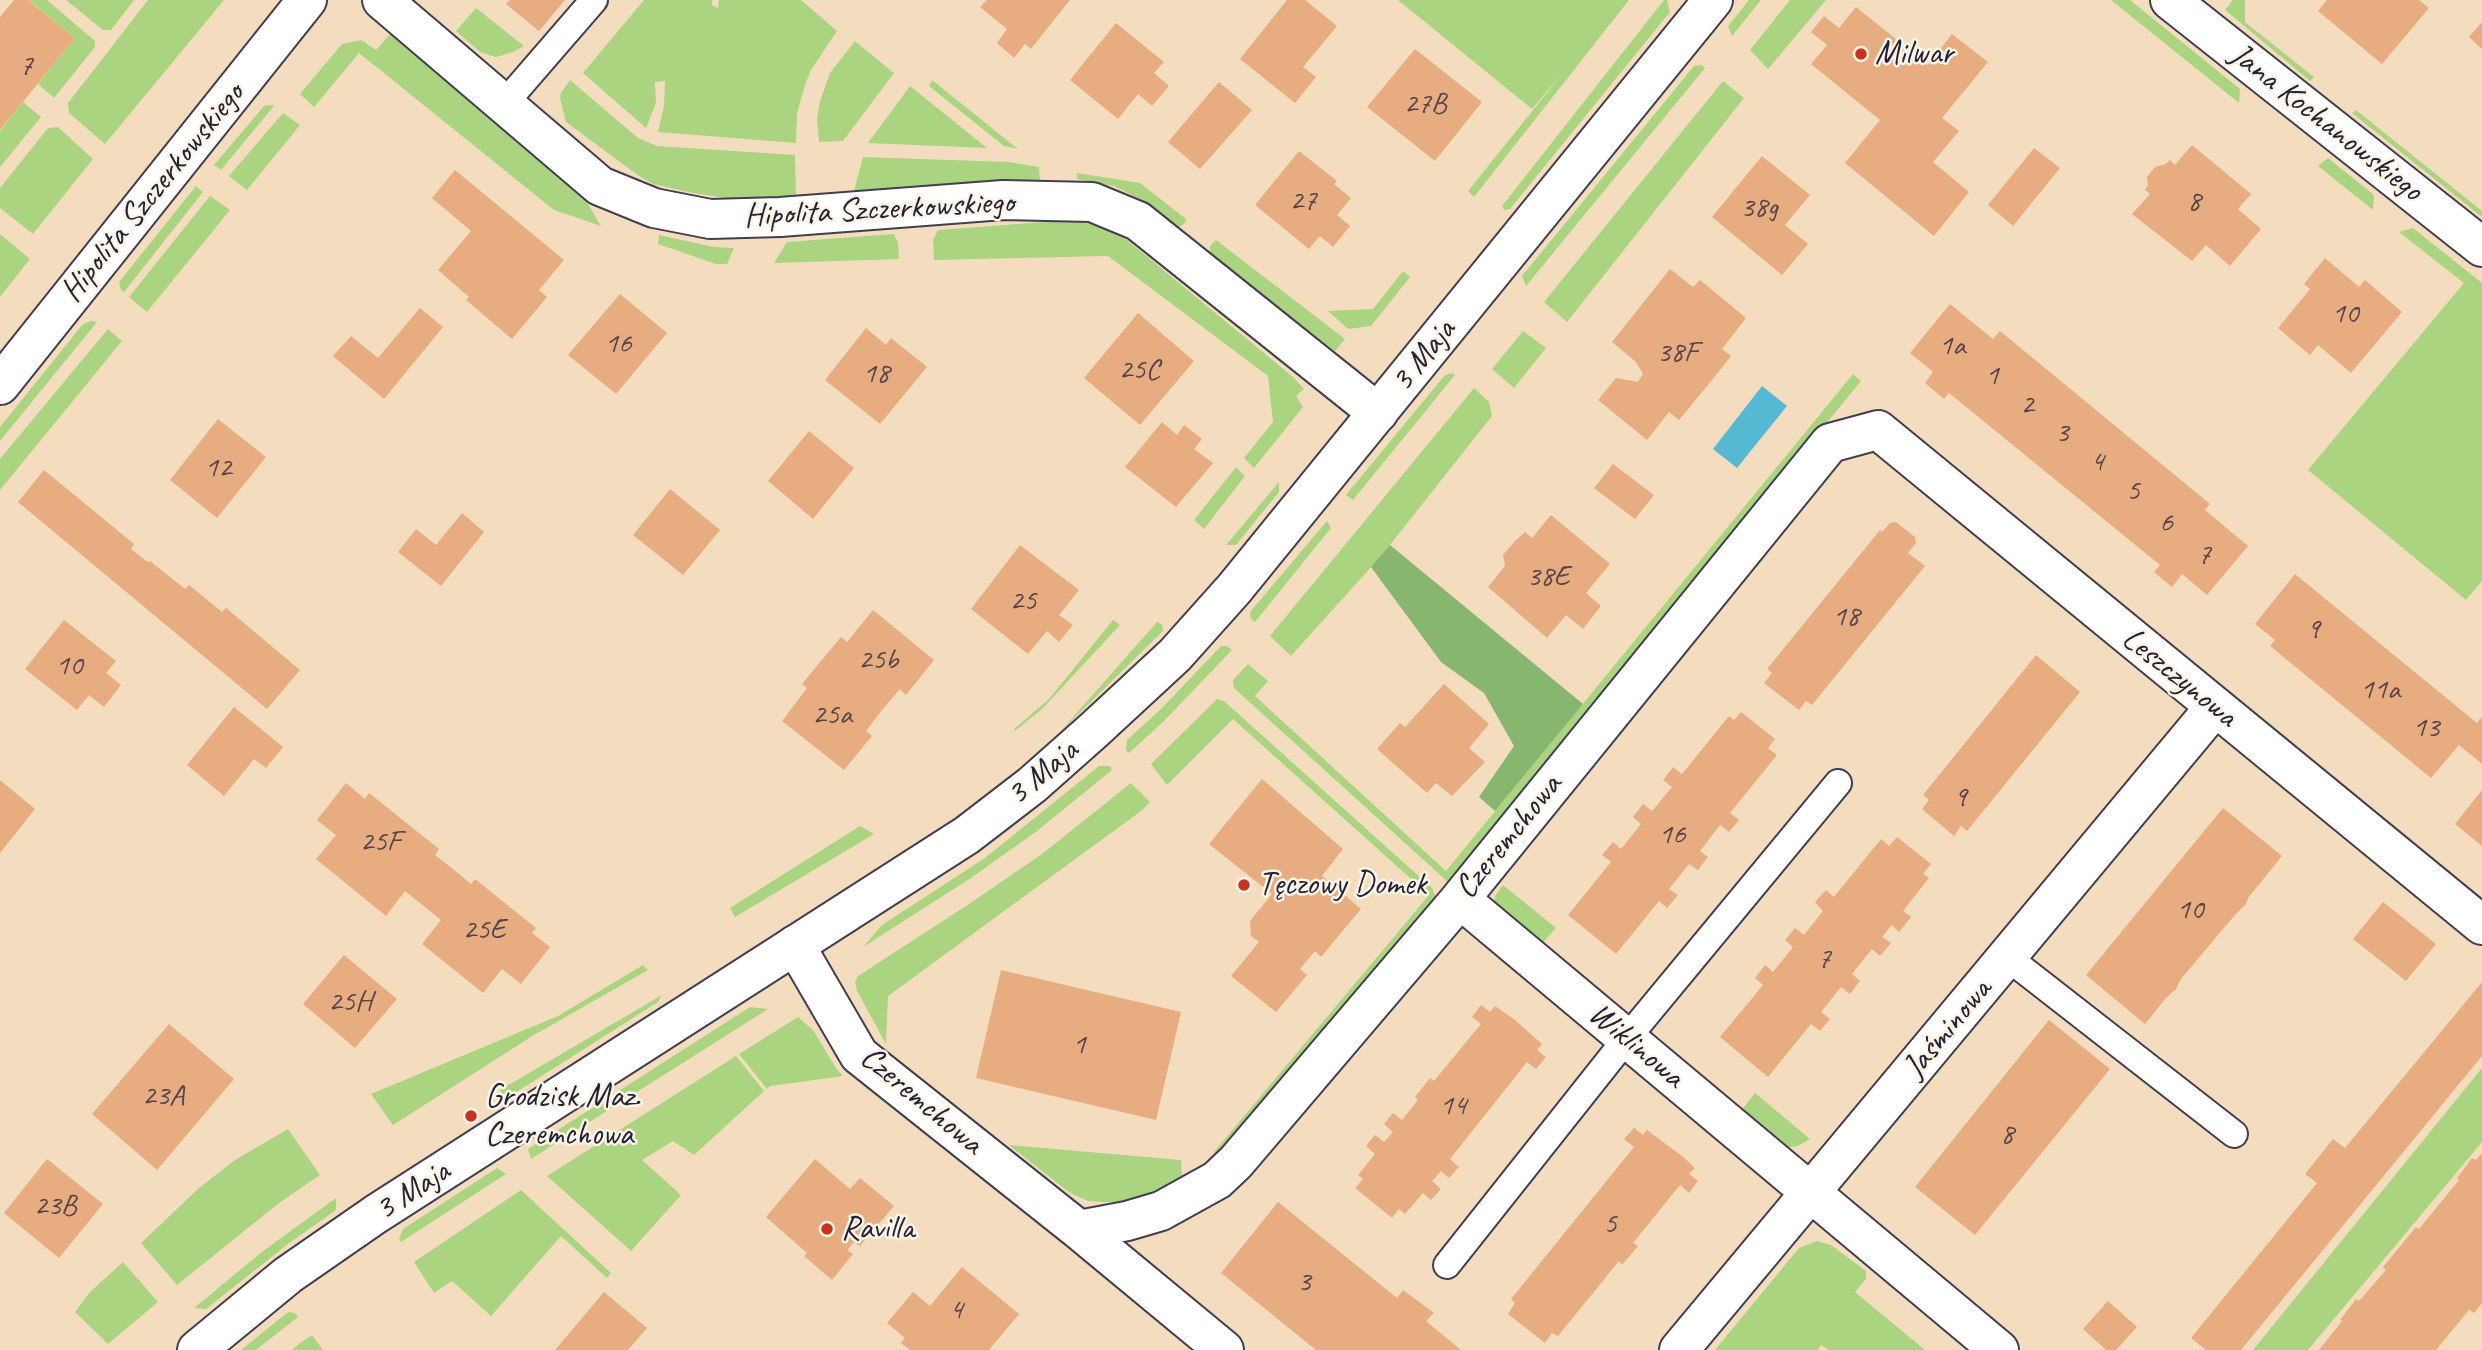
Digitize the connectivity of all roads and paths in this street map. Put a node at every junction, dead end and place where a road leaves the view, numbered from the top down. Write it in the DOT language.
graph roads {
  1 [pos="307,0"];
  2 [pos="382,0"];
  3 [pos="594,0"];
  4 [pos="1713,0"];
  5 [pos="2190,6"];
  6 [pos="504,104"];
  7 [pos="2482,247"];
  8 [pos="0,385"];
  9 [pos="1378,413"];
  10 [pos="1878,430"];
  11 [pos="2215,707"];
  12 [pos="1838,783"];
  13 [pos="1460,899"];
  14 [pos="2482,925"];
  15 [pos="795,945"];
  16 [pos="2007,957"];
  17 [pos="1627,1038"];
  18 [pos="2234,1134"];
  19 [pos="1811,1194"];
  20 [pos="1079,1230"];
  21 [pos="1447,1265"];
  22 [pos="197,1350"];
  23 [pos="1224,1350"];
  24 [pos="1679,1350"];
  25 [pos="1999,1350"];
  1 -- 8 [label="street, Hipolita Szczerkowskiego"];
  2 -- 6 [label="street, Hipolita Szczerkowskiego"];
  3 -- 6 [label="lane"];
  4 -- 9 [label="street, 3 Maja"];
  5 -- 7 [label="street, Jana Kochanowskiego"];
  6 -- 9 [label="street, Hipolita Szczerkowskiego"];
  9 -- 15 [label="street, 3 Maja"];
  10 -- 11 [label="street, Leszczynowa"];
  10 -- 13 [label="street, Czeremchowa"];
  11 -- 14 [label="street, Leszczynowa"];
  11 -- 16 [label="street, Jaśminowa"];
  12 -- 17 [label="lane"];
  13 -- 17 [label="street, Wiklinowa"];
  13 -- 20 [label="street, Czeremchowa"];
  15 -- 20 [label="street, Czeremchowa"];
  15 -- 22 [label="street, 3 Maja"];
  16 -- 18 [label="lane"];
  16 -- 19 [label="street, Jaśminowa"];
  17 -- 19 [label="street, Wiklinowa"];
  17 -- 21 [label="lane"];
  19 -- 24 [label="street, Jaśminowa"];
  19 -- 25 [label="street, Wiklinowa"];
  20 -- 23 [label="street, Czeremchowa"];
}
